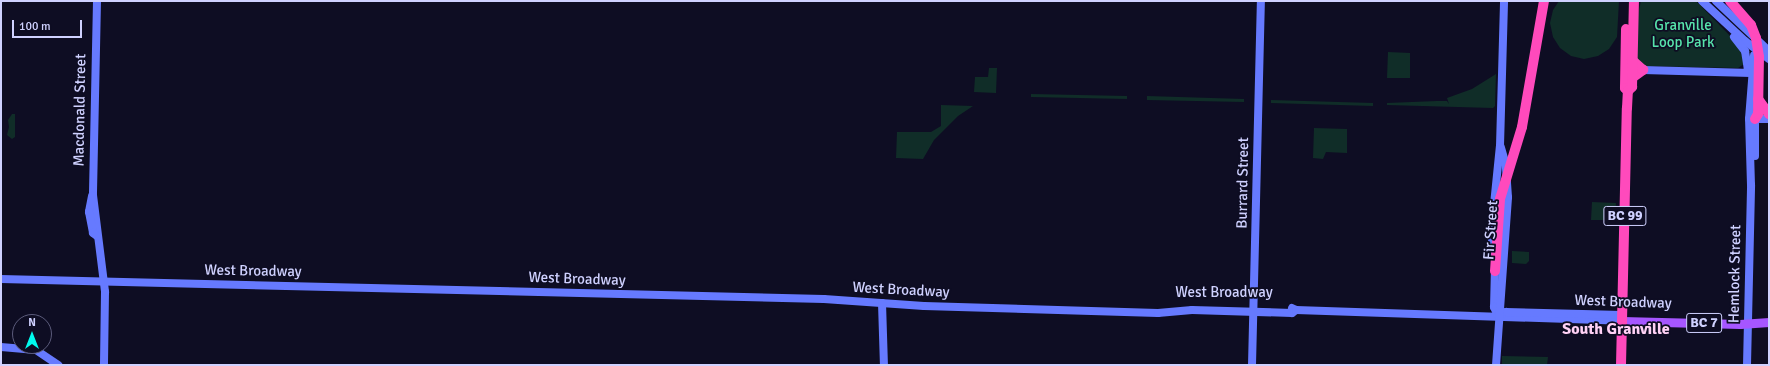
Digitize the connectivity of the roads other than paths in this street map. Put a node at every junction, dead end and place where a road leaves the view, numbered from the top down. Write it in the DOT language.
graph roads {
  1 [pos="97,1"];
  2 [pos="1261,1"];
  3 [pos="1504,1"];
  4 [pos="1544,1"];
  5 [pos="1702,1"];
  6 [pos="1716,1"];
  7 [pos="1730,1"];
  8 [pos="1631,2"];
  9 [pos="1715,13"];
  10 [pos="1755,38"];
  11 [pos="1755,49"];
  12 [pos="1769,51"];
  13 [pos="1769,59"];
  14 [pos="1632,60"];
  15 [pos="1643,70"];
  16 [pos="1751,73"];
  17 [pos="1632,78"];
  18 [pos="1628,91"];
  19 [pos="1758,97"];
  20 [pos="1769,114"];
  21 [pos="1752,117"];
  22 [pos="1769,119"];
  23 [pos="1500,146"];
  24 [pos="1495,271"];
  25 [pos="1,279"];
  26 [pos="104,281"];
  27 [pos="883,303"];
  28 [pos="1254,309"];
  29 [pos="1498,316"];
  30 [pos="1622,318"];
  31 [pos="1748,322"];
  32 [pos="1769,322"];
  33 [pos="1,347"];
  34 [pos="58,365"];
  35 [pos="104,365"];
  36 [pos="884,365"];
  37 [pos="1252,365"];
  38 [pos="1496,365"];
  39 [pos="1621,365"];
  40 [pos="1747,365"];
  1 -- 26 [label="main road, Macdonald Street"];
  2 -- 28 [label="main road, Burrard Street"];
  3 -- 23 [label="main road, Fir Street"];
  4 -- 24 [label="highway, bridge"];
  5 -- 9 [label="main road"];
  6 -- 10 [label="main road"];
  7 -- 19 [label="highway, bridge"];
  8 -- 14 [label="highway, BC 99"];
  8 -- 18 [label="highway, BC 99"];
  9 -- 11 [label="main road"];
  9 -- 16 [label="main road"];
  10 -- 11 [label="main road, Hemlock Street"];
  10 -- 12 [label="main road"];
  11 -- 13 [label="main road"];
  11 -- 16 [label="main road, Hemlock Street"];
  14 -- 15 [label="highway"];
  14 -- 17 [label="highway, BC 99"];
  15 -- 16 [label="main road"];
  15 -- 17 [label="highway"];
  16 -- 21 [label="main road, Hemlock Street"];
  17 -- 18 [label="highway, BC 99"];
  18 -- 30 [label="highway, BC 99"];
  19 -- 20 [label="highway"];
  19 -- 21 [label="highway"];
  21 -- 22 [label="main road"];
  21 -- 31 [label="main road, Hemlock Street"];
  23 -- 24 [label="main road, Fir Street"];
  23 -- 29 [label="main road, Fir Street"];
  24 -- 29 [label="main road, Fir Street"];
  25 -- 26 [label="main road, West Broadway"];
  26 -- 27 [label="main road, West Broadway"];
  26 -- 35 [label="main road, Macdonald Street"];
  27 -- 28 [label="main road, West Broadway"];
  27 -- 36 [label="main road"];
  28 -- 29 [label="main road, West Broadway"];
  28 -- 37 [label="main road, Burrard Street"];
  29 -- 30 [label="main road, West Broadway"];
  29 -- 38 [label="main road, Fir Street"];
  30 -- 31 [label="main road, West Broadway / BC 7"];
  30 -- 39 [label="highway, BC 99"];
  31 -- 32 [label="main road, West Broadway / BC 7"];
  31 -- 40 [label="main road, Hemlock Street"];
  33 -- 34 [label="main road"];
}
